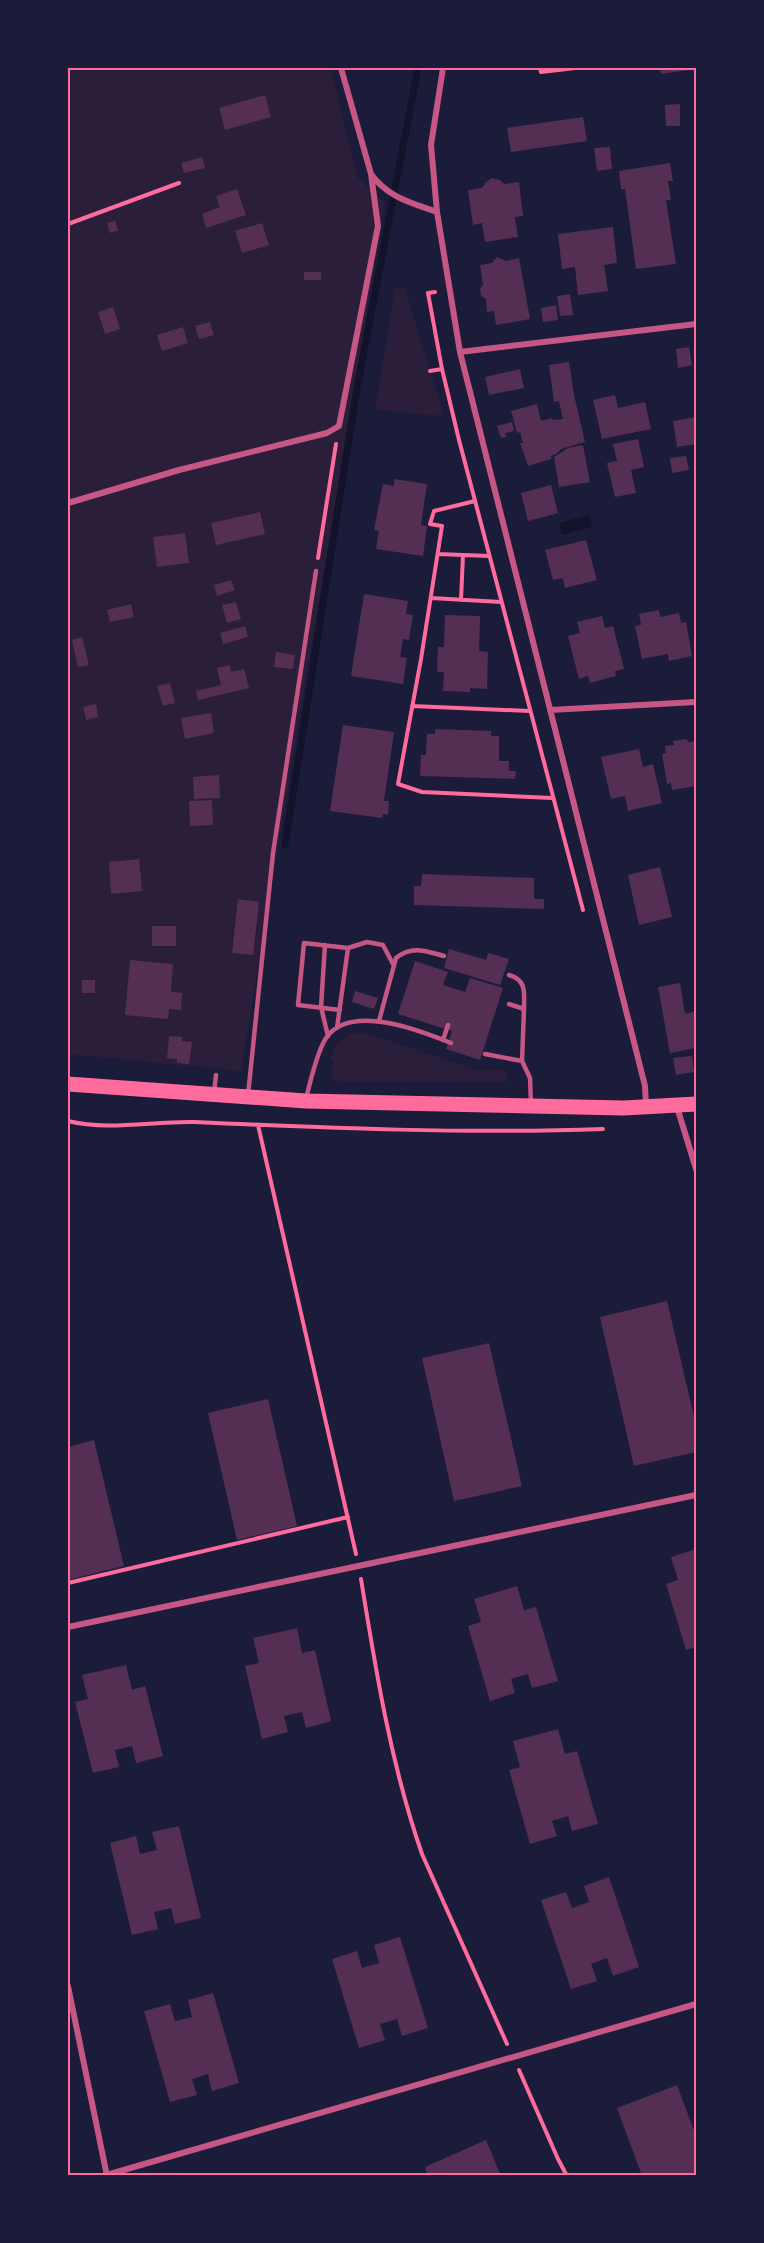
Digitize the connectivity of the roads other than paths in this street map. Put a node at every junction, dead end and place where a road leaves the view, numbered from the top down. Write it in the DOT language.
graph roads {
  1 [pos="340,68"];
  2 [pos="442,68"];
  3 [pos="371,174"];
  4 [pos="437,212"];
  5 [pos="696,324"];
  6 [pos="460,352"];
  7 [pos="68,503"];
  8 [pos="316,571"];
  9 [pos="696,702"];
  10 [pos="550,710"];
  11 [pos="325,945"];
  12 [pos="348,948"];
  13 [pos="444,956"];
  14 [pos="394,966"];
  15 [pos="509,975"];
  16 [pos="509,1004"];
  17 [pos="321,1007"];
  18 [pos="524,1009"];
  19 [pos="339,1010"];
  20 [pos="379,1020"];
  21 [pos="448,1025"];
  22 [pos="337,1028"];
  23 [pos="328,1036"];
  24 [pos="443,1040"];
  25 [pos="451,1043"];
  26 [pos="485,1053"];
  27 [pos="522,1061"];
  28 [pos="216,1075"];
  29 [pos="68,1084"];
  30 [pos="214,1095"];
  31 [pos="248,1098"];
  32 [pos="306,1101"];
  33 [pos="696,1104"];
  34 [pos="677,1106"];
  35 [pos="531,1107"];
  36 [pos="646,1107"];
  37 [pos="696,1169"];
  38 [pos="696,1496"];
  39 [pos="68,1627"];
  40 [pos="68,1986"];
  41 [pos="696,2004"];
  42 [pos="106,2175"];
  1 -- 3 [label="street"];
  2 -- 4 [label="street"];
  3 -- 4 [label="street"];
  3 -- 7 [label="street"];
  4 -- 6 [label="street"];
  5 -- 6 [label="street"];
  6 -- 10 [label="street"];
  8 -- 31 [label="lane"];
  9 -- 10 [label="street"];
  10 -- 36 [label="street"];
  11 -- 12 [label="lane"];
  11 -- 17 [label="lane"];
  11 -- 17 [label="lane"];
  12 -- 14 [label="lane"];
  12 -- 19 [label="lane"];
  13 -- 14 [label="lane"];
  14 -- 20 [label="lane"];
  15 -- 18 [label="lane"];
  16 -- 18 [label="lane"];
  17 -- 19 [label="lane"];
  17 -- 23 [label="lane"];
  18 -- 27 [label="lane"];
  19 -- 22 [label="lane"];
  20 -- 22 [label="lane"];
  20 -- 24 [label="lane"];
  21 -- 24 [label="lane"];
  22 -- 23 [label="lane"];
  23 -- 32 [label="lane"];
  24 -- 25 [label="lane"];
  26 -- 27 [label="lane"];
  27 -- 35 [label="lane"];
  28 -- 30 [label="lane"];
  29 -- 30 [label="main road"];
  30 -- 31 [label="main road"];
  31 -- 32 [label="main road"];
  32 -- 35 [label="main road"];
  33 -- 34 [label="main road"];
  34 -- 36 [label="main road"];
  34 -- 37 [label="street"];
  35 -- 36 [label="main road"];
  38 -- 39 [label="street"];
  40 -- 42 [label="street"];
  41 -- 42 [label="street"];
}
